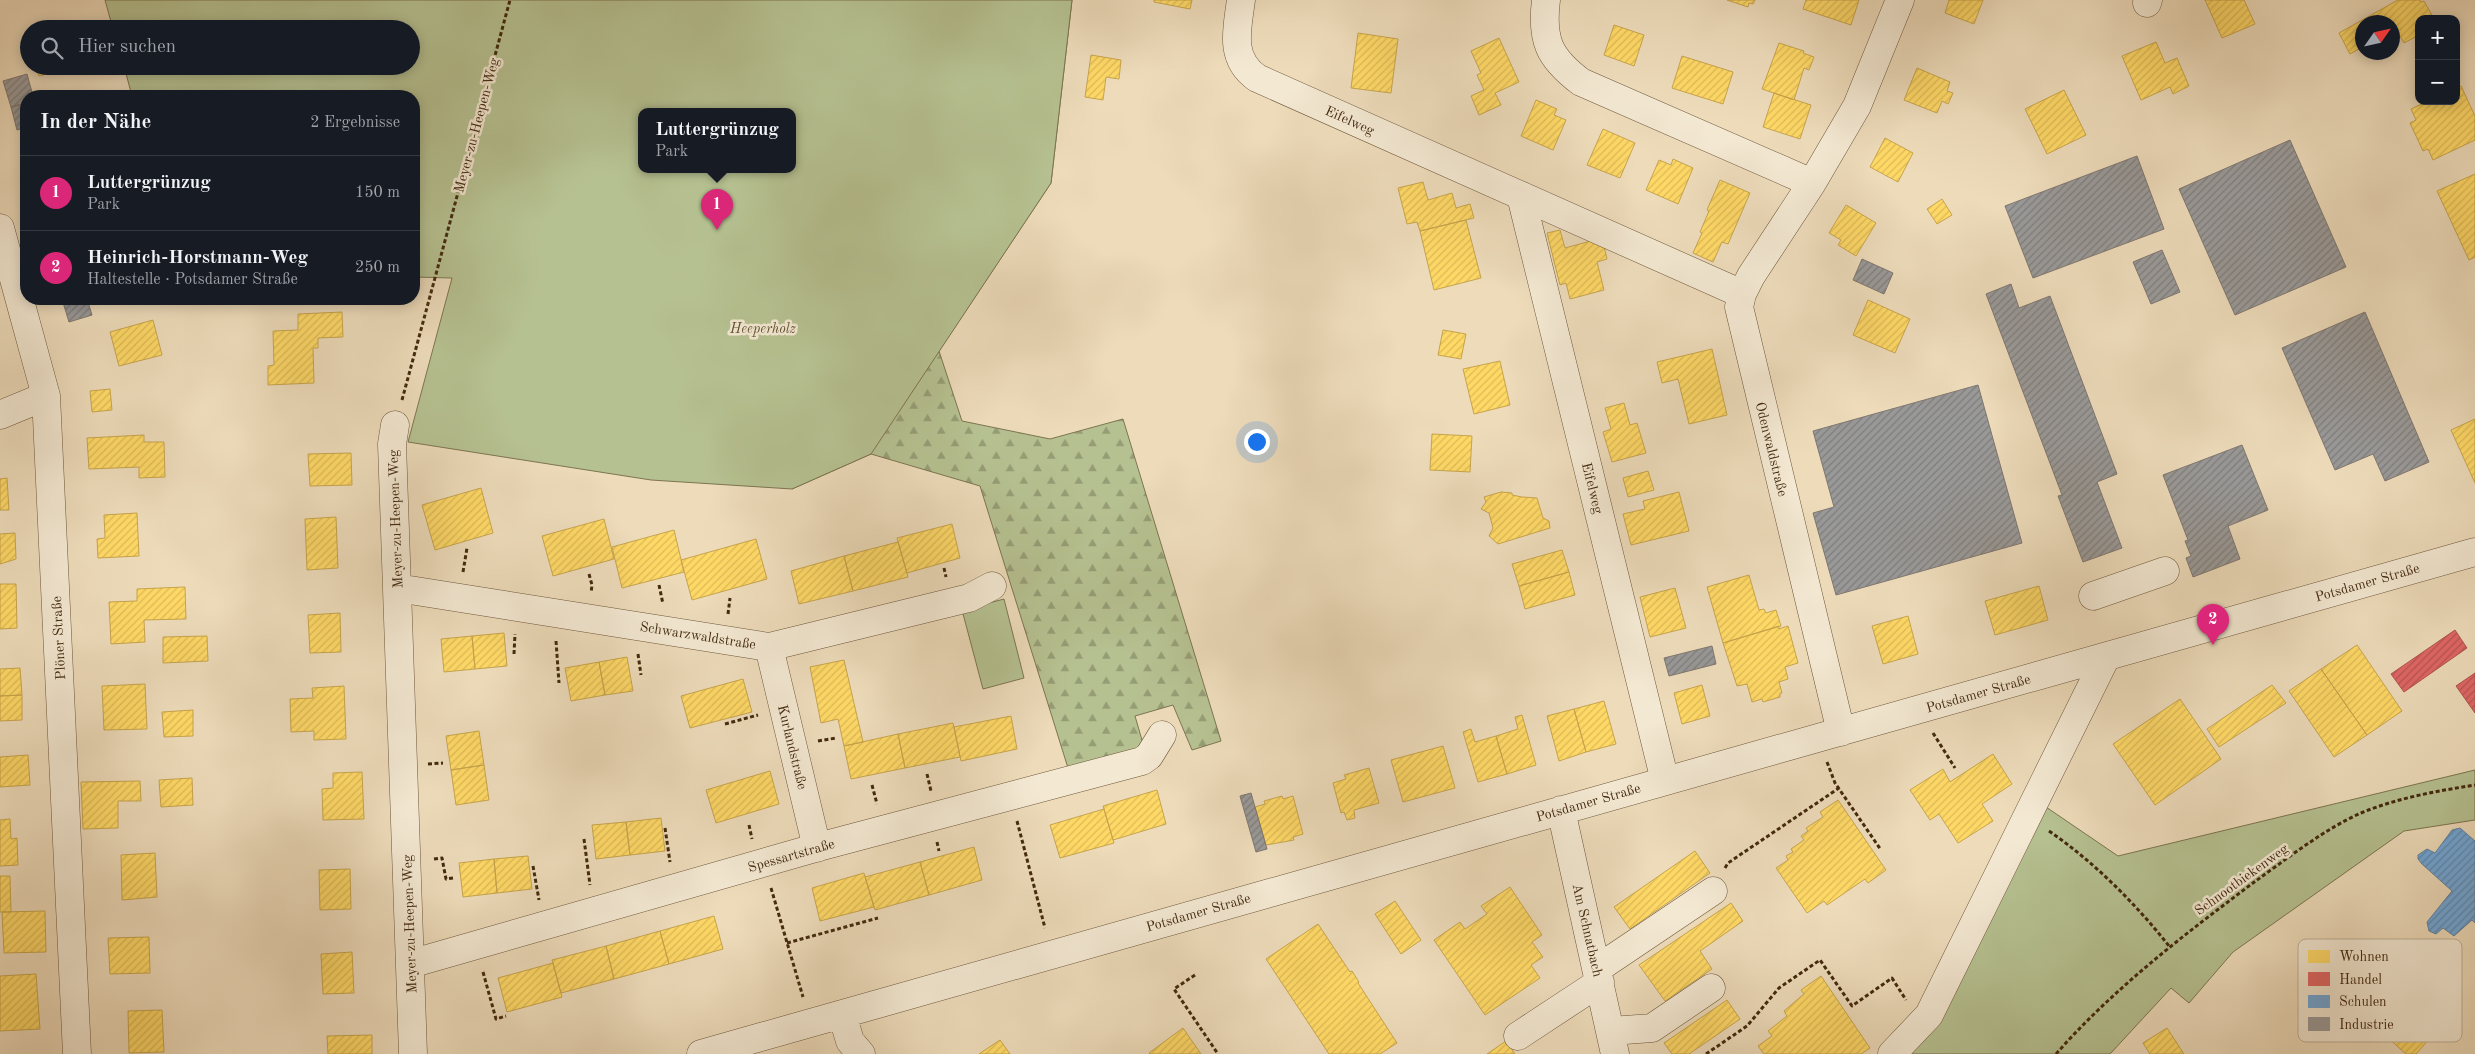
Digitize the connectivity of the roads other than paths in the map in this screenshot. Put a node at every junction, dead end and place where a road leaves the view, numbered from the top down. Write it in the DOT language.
graph roads {
  1 [pos="1241,0"];
  2 [pos="1546,0"];
  3 [pos="1900,0"];
  4 [pos="1812,183"];
  5 [pos="1521,196"];
  6 [pos="0,228"];
  7 [pos="1742,294"];
  8 [pos="20,301"];
  9 [pos="21,305"];
  10 [pos="46,396"];
  11 [pos="0,415"];
  12 [pos="395,425"];
  13 [pos="2475,552"];
  14 [pos="2165,571"];
  15 [pos="992,586"];
  16 [pos="398,588"];
  17 [pos="2093,596"];
  18 [pos="769,647"];
  19 [pos="2106,657"];
  20 [pos="1162,735"];
  21 [pos="1831,735"];
  22 [pos="1664,781"];
  23 [pos="1562,810"];
  24 [pos="817,848"];
  25 [pos="1713,891"];
  26 [pos="410,964"];
  27 [pos="1598,976"];
  28 [pos="1711,988"];
  29 [pos="842,1014"];
  30 [pos="1518,1036"];
  31 [pos="1613,1045"];
  32 [pos="77,1054"];
  33 [pos="413,1054"];
  34 [pos="701,1054"];
  35 [pos="861,1054"];
  36 [pos="1892,1054"];
  1 -- 5 [label="street, Eifelweg"];
  2 -- 4 [label="street"];
  3 -- 4 [label="street, Odenwaldstraße"];
  4 -- 7 [label="street, Odenwaldstraße"];
  5 -- 7 [label="street, Eifelweg"];
  5 -- 22 [label="street, Eifelweg"];
  6 -- 8 [label="street, Plöner Straße"];
  7 -- 21 [label="street, Odenwaldstraße"];
  9 -- 10 [label="street, Plöner Straße"];
  10 -- 11 [label="street"];
  10 -- 32 [label="street, Plöner Straße"];
  12 -- 16 [label="street, Meyer-zu-Heepen-Weg"];
  13 -- 19 [label="street, Potsdamer Straße"];
  14 -- 17 [label="street"];
  15 -- 18 [label="street, Schwarzwaldstraße"];
  16 -- 18 [label="street, Schwarzwaldstraße"];
  16 -- 26 [label="street, Meyer-zu-Heepen-Weg"];
  18 -- 24 [label="street, Kurlandstraße"];
  19 -- 21 [label="street, Potsdamer Straße"];
  19 -- 36 [label="street"];
  20 -- 24 [label="street, Spessartstraße"];
  21 -- 22 [label="street, Potsdamer Straße"];
  22 -- 23 [label="street, Potsdamer Straße"];
  23 -- 27 [label="street, Am Schnatbach"];
  23 -- 29 [label="street, Potsdamer Straße"];
  24 -- 26 [label="street, Spessartstraße"];
  25 -- 27 [label="street"];
  26 -- 33 [label="street, Meyer-zu-Heepen-Weg"];
  27 -- 30 [label="street"];
  27 -- 31 [label="street, Am Schnatbach"];
  28 -- 31 [label="street"];
  29 -- 34 [label="street, Potsdamer Straße"];
  29 -- 35 [label="street"];
}
